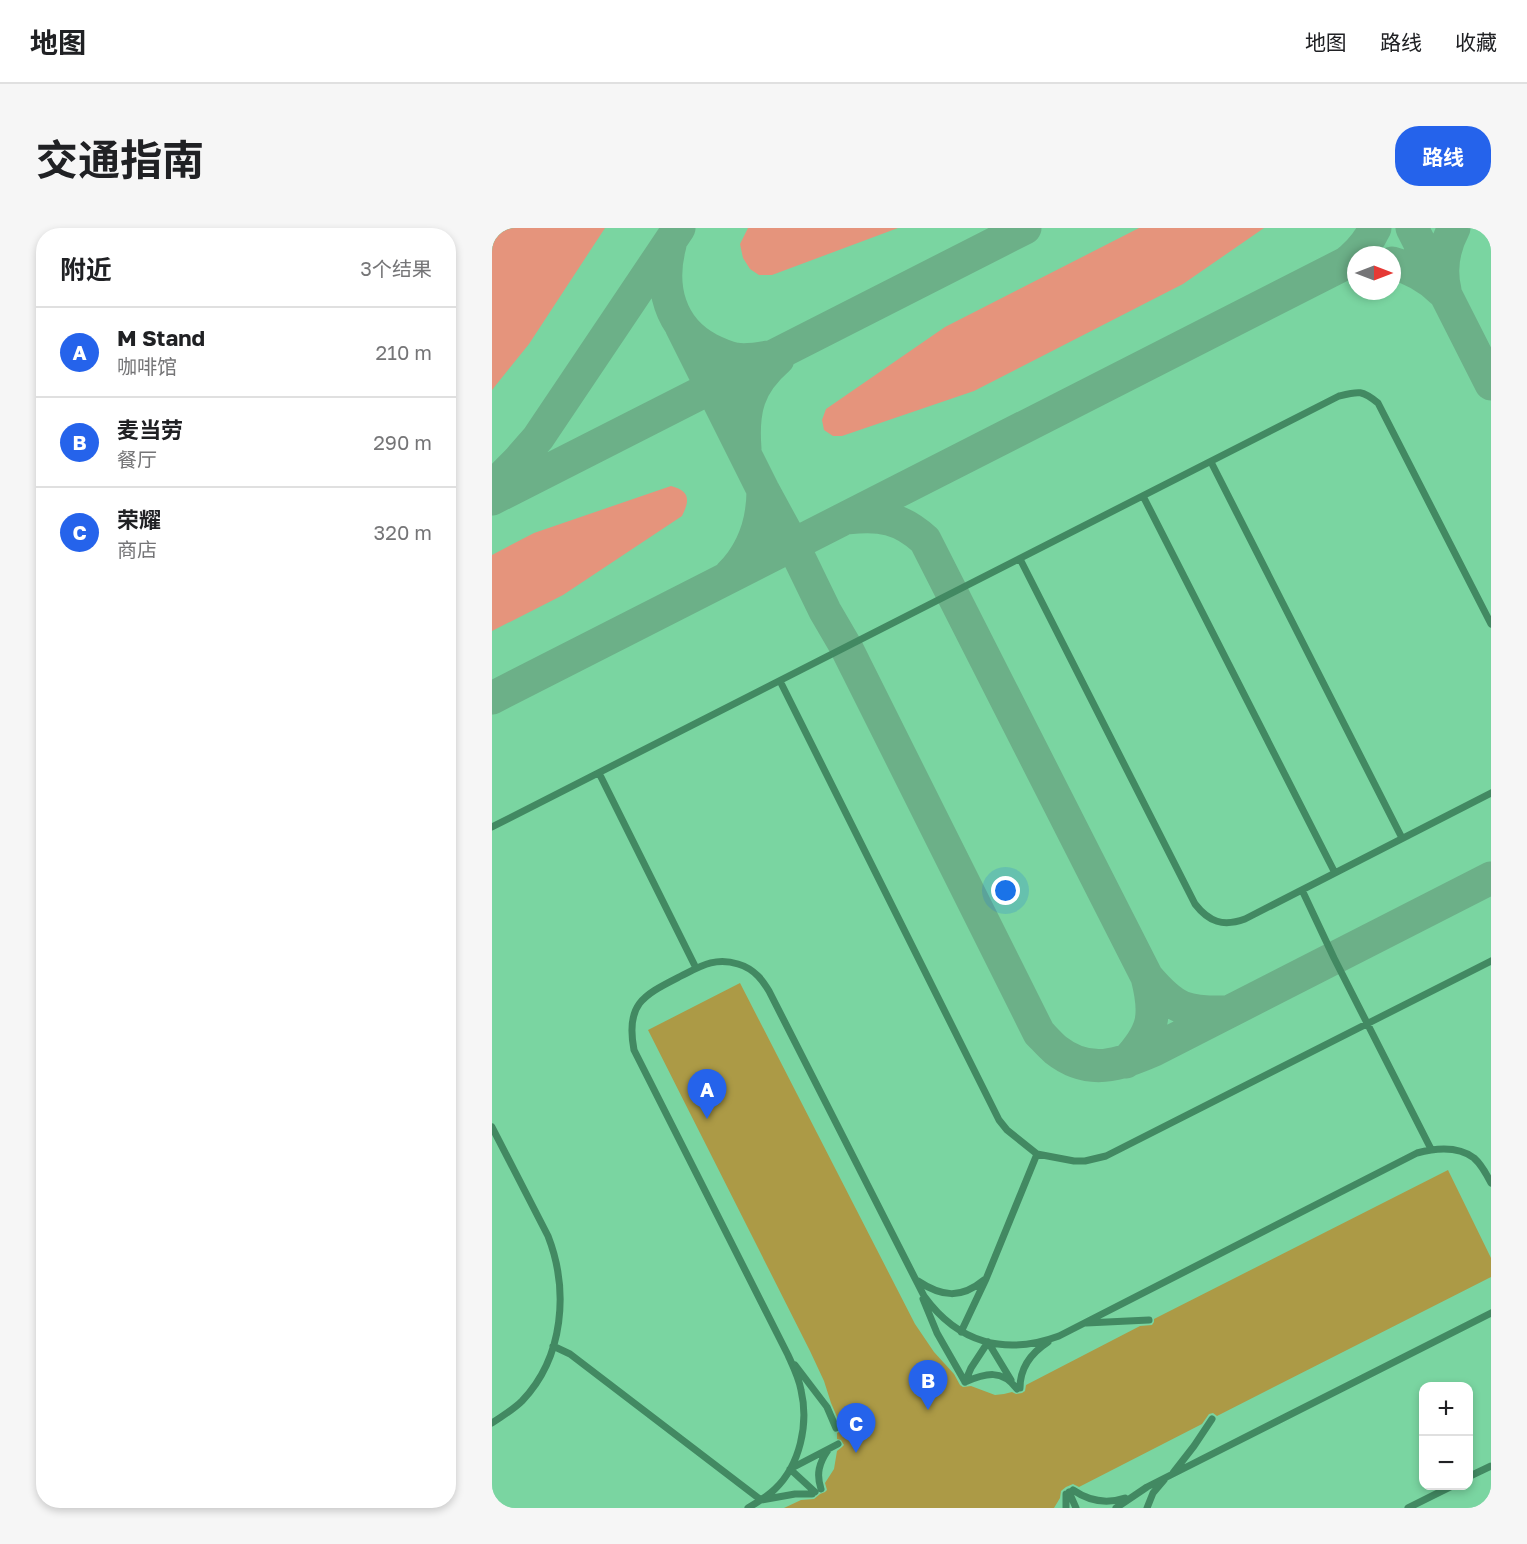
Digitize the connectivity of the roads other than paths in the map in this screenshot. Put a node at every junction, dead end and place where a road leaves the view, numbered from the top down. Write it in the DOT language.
graph roads {
  1 [pos="1210,462"];
  2 [pos="1143,496"];
  3 [pos="1020,559"];
  4 [pos="1491,624"];
  5 [pos="780,681"];
  6 [pos="598,773"];
  7 [pos="1491,793"];
  8 [pos="492,827"];
  9 [pos="1402,838"];
  10 [pos="1335,873"];
  11 [pos="1302,890"];
  12 [pos="1491,961"];
  13 [pos="696,968"];
  14 [pos="1368,1023"];
  15 [pos="492,1127"];
  16 [pos="1431,1149"];
  17 [pos="1037,1154"];
  18 [pos="1491,1183"];
  19 [pos="986,1279"];
  20 [pos="916,1280"];
  21 [pos="1491,1313"];
  22 [pos="1149,1320"];
  23 [pos="1083,1323"];
  24 [pos="961,1332"];
  25 [pos="1059,1336"];
  26 [pos="988,1342"];
  27 [pos="553,1346"];
  28 [pos="788,1355"];
  29 [pos="965,1382"];
  30 [pos="1012,1382"];
  31 [pos="1212,1419"];
  32 [pos="492,1423"];
  33 [pos="836,1428"];
  34 [pos="838,1444"];
  35 [pos="830,1448"];
  36 [pos="1491,1466"];
  37 [pos="790,1469"];
  38 [pos="1473,1475"];
  39 [pos="1168,1476"];
  40 [pos="1442,1490"];
  41 [pos="816,1492"];
  42 [pos="1070,1492"];
  43 [pos="1131,1497"];
  44 [pos="761,1500"];
  45 [pos="748,1508"];
  46 [pos="1066,1508"];
  47 [pos="1076,1508"];
  48 [pos="1116,1508"];
  49 [pos="1147,1508"];
  50 [pos="1408,1508"];
  1 -- 2 [label="lane"];
  1 -- 4 [label="lane"];
  1 -- 9 [label="lane"];
  2 -- 3 [label="lane"];
  2 -- 10 [label="lane"];
  3 -- 5 [label="lane"];
  3 -- 11 [label="lane"];
  5 -- 6 [label="lane"];
  5 -- 17 [label="lane"];
  6 -- 8 [label="lane"];
  6 -- 13 [label="lane"];
  7 -- 9 [label="lane"];
  9 -- 10 [label="lane"];
  10 -- 11 [label="lane"];
  11 -- 14 [label="lane"];
  12 -- 14 [label="lane"];
  13 -- 20 [label="lane"];
  13 -- 28 [label="lane"];
  14 -- 16 [label="lane"];
  14 -- 17 [label="lane"];
  15 -- 27 [label="lane"];
  16 -- 18 [label="lane"];
  16 -- 23 [label="lane"];
  17 -- 19 [label="lane"];
  19 -- 20 [label="lane"];
  19 -- 24 [label="lane"];
  20 -- 24 [label="lane"];
  20 -- 29 [label="lane"];
  21 -- 39 [label="lane"];
  22 -- 23 [label="lane"];
  23 -- 25 [label="lane"];
  24 -- 26 [label="lane"];
  25 -- 26 [label="lane"];
  25 -- 30 [label="lane"];
  26 -- 29 [label="lane"];
  26 -- 30 [label="lane"];
  27 -- 32 [label="lane"];
  27 -- 44 [label="lane"];
  28 -- 33 [label="lane"];
  28 -- 37 [label="lane"];
  29 -- 30 [label="lane"];
  31 -- 39 [label="lane"];
  34 -- 35 [label="lane"];
  35 -- 37 [label="lane"];
  35 -- 41 [label="lane"];
  36 -- 38 [label="lane"];
  37 -- 41 [label="lane"];
  37 -- 44 [label="lane"];
  39 -- 43 [label="lane"];
  39 -- 49 [label="lane"];
  40 -- 50 [label="lane"];
  41 -- 44 [label="lane"];
  42 -- 43 [label="lane"];
  42 -- 46 [label="lane"];
  42 -- 47 [label="lane"];
  43 -- 48 [label="lane"];
  44 -- 45 [label="lane"];
}
